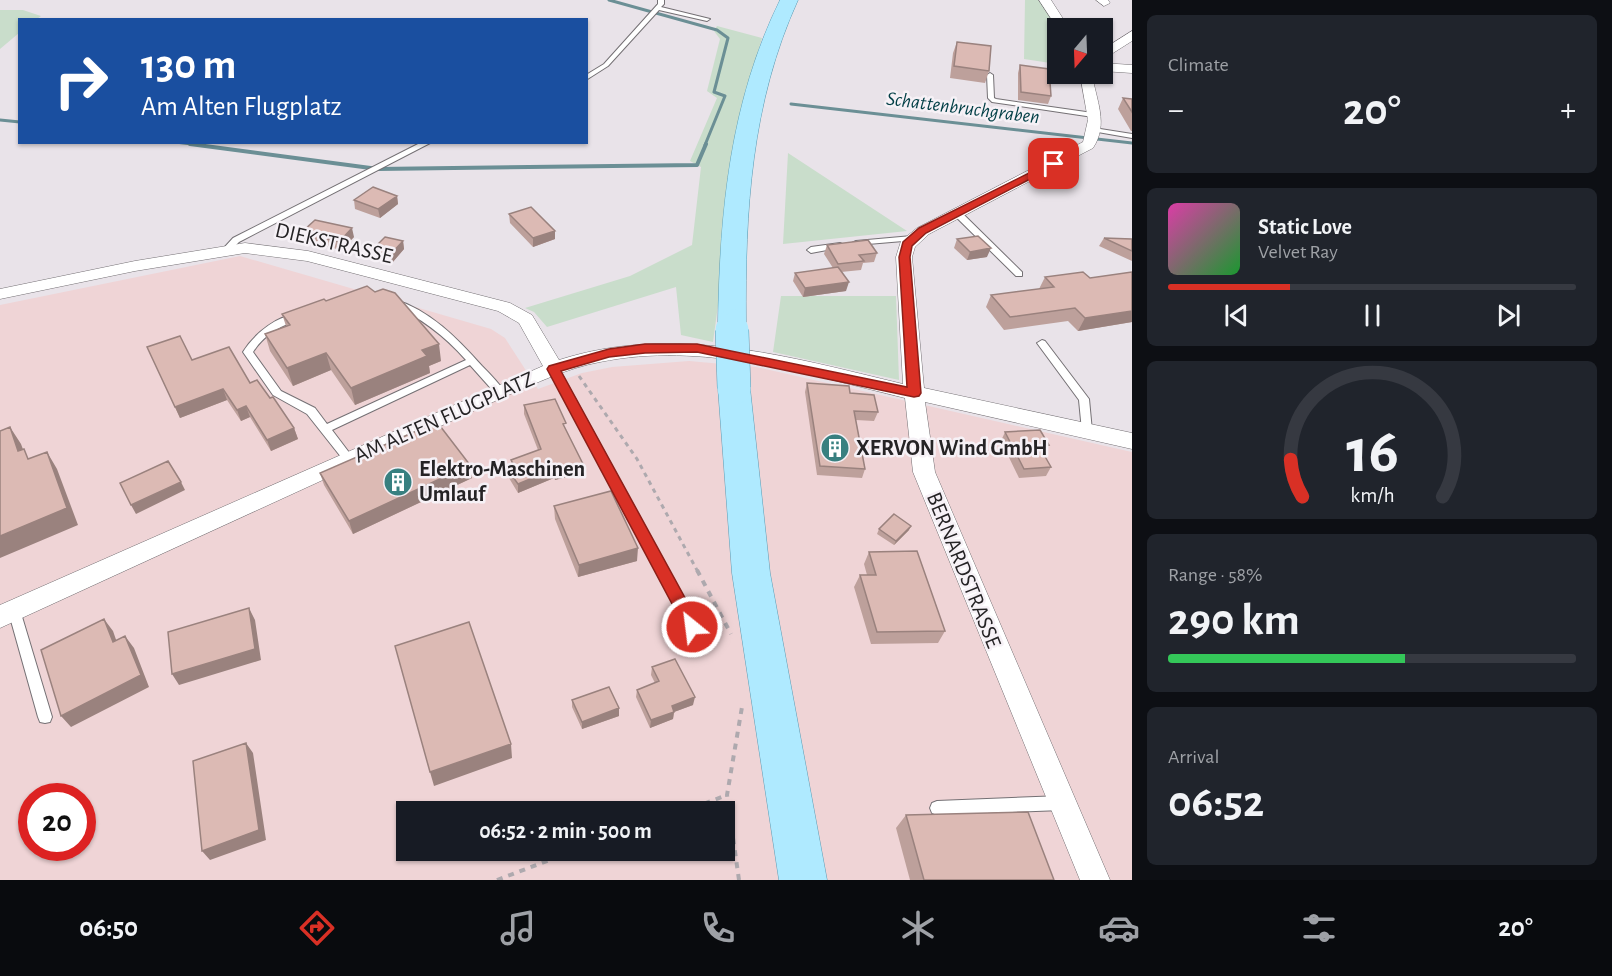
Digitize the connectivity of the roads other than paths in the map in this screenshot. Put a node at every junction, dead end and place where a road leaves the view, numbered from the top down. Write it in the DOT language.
graph roads {
  1 [pos="661,0"];
  2 [pos="789,0"];
  3 [pos="1045,0"];
  4 [pos="656,10"];
  5 [pos="1057,18"];
  6 [pos="707,19"];
  7 [pos="1132,35"];
  8 [pos="1113,48"];
  9 [pos="1113,68"];
  10 [pos="1132,69"];
  11 [pos="990,75"];
  12 [pos="588,77"];
  13 [pos="1088,84"];
  14 [pos="1093,115"];
  15 [pos="1093,135"];
  16 [pos="1132,136"];
  17 [pos="425,144"];
  18 [pos="958,214"];
  19 [pos="912,238"];
  20 [pos="226,250"];
  21 [pos="811,250"];
  22 [pos="1019,274"];
  23 [pos="0,294"];
  24 [pos="384,300"];
  25 [pos="306,314"];
  26 [pos="1042,343"];
  27 [pos="473,360"];
  28 [pos="554,369"];
  29 [pos="499,390"];
  30 [pos="914,393"];
  31 [pos="325,429"];
  32 [pos="1087,431"];
  33 [pos="1132,441"];
  34 [pos="348,459"];
  35 [pos="7,614"];
  36 [pos="703,646"];
  37 [pos="45,717"];
  38 [pos="1062,803"];
  39 [pos="937,808"];
  40 [pos="803,880"];
  41 [pos="1095,880"];
  1 -- 4 [label="lane"];
  2 -- 40 [label="main road, bridge"];
  3 -- 5 [label="street"];
  4 -- 6 [label="lane"];
  4 -- 12 [label="lane"];
  7 -- 8 [label="street"];
  9 -- 10 [label="street"];
  11 -- 14 [label="lane"];
  13 -- 14 [label="street"];
  14 -- 15 [label="street"];
  15 -- 16 [label="lane"];
  15 -- 18 [label="street"];
  17 -- 20 [label="lane"];
  18 -- 19 [label="street"];
  18 -- 22 [label="lane"];
  19 -- 21 [label="lane"];
  19 -- 30 [label="street"];
  20 -- 23 [label="street, DIEKSTRASSE"];
  20 -- 28 [label="street, DIEKSTRASSE"];
  24 -- 27 [label="lane"];
  25 -- 31 [label="lane"];
  26 -- 32 [label="lane"];
  27 -- 29 [label="lane"];
  27 -- 31 [label="lane"];
  28 -- 29 [label="street, AM ALTEN FLUGPLATZ"];
  28 -- 30 [label="street, AM ALTEN FLUGPLATZ"];
  28 -- 36 [label="lane"];
  29 -- 34 [label="street, AM ALTEN FLUGPLATZ"];
  30 -- 32 [label="street"];
  30 -- 38 [label="street, BERNARDSTRASSE"];
  31 -- 34 [label="lane"];
  32 -- 33 [label="street"];
  34 -- 35 [label="street, AM ALTEN FLUGPLATZ"];
  35 -- 37 [label="lane"];
  38 -- 39 [label="lane"];
  38 -- 41 [label="street, BERNARDSTRASSE"];
}
